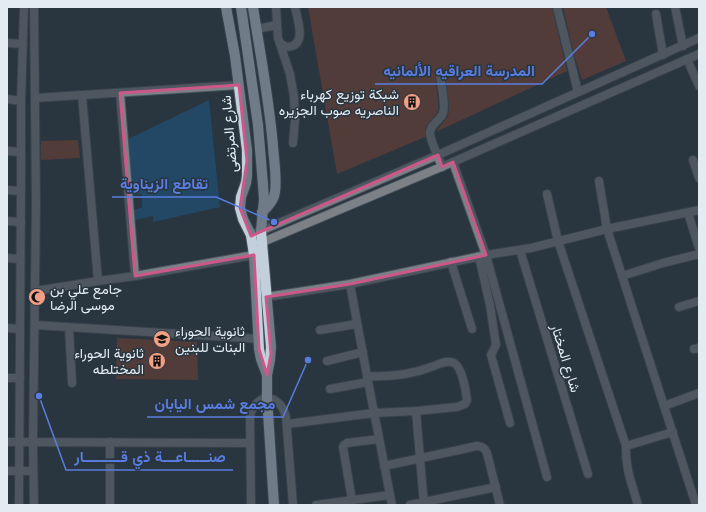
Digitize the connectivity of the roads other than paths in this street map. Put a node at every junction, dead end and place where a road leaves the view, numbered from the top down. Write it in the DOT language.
graph roads {
  1 [pos="24,7"];
  2 [pos="34,7"];
  3 [pos="226,7"];
  4 [pos="241,7"];
  5 [pos="253,7"];
  6 [pos="276,7"];
  7 [pos="295,7"];
  8 [pos="557,7"];
  9 [pos="674,7"];
  10 [pos="656,14"];
  11 [pos="278,25"];
  12 [pos="256,29"];
  13 [pos="699,38"];
  14 [pos="7,43"];
  15 [pos="280,43"];
  16 [pos="23,44"];
  17 [pos="683,46"];
  18 [pos="699,54"];
  19 [pos="663,55"];
  20 [pos="687,59"];
  21 [pos="440,75"];
  22 [pos="265,84"];
  23 [pos="239,85"];
  24 [pos="699,86"];
  25 [pos="253,87"];
  26 [pos="578,92"];
  27 [pos="120,93"];
  28 [pos="82,95"];
  29 [pos="35,98"];
  30 [pos="7,99"];
  31 [pos="21,101"];
  32 [pos="293,142"];
  33 [pos="7,151"];
  34 [pos="21,152"];
  35 [pos="438,155"];
  36 [pos="693,160"];
  37 [pos="453,162"];
  38 [pos="442,167"];
  39 [pos="699,178"];
  40 [pos="21,180"];
  41 [pos="35,181"];
  42 [pos="598,181"];
  43 [pos="7,190"];
  44 [pos="21,191"];
  45 [pos="547,194"];
  46 [pos="699,210"];
  47 [pos="262,212"];
  48 [pos="688,213"];
  49 [pos="7,221"];
  50 [pos="21,222"];
  51 [pos="608,229"];
  52 [pos="261,231"];
  53 [pos="251,235"];
  54 [pos="558,241"];
  55 [pos="256,248"];
  56 [pos="699,248"];
  57 [pos="520,250"];
  58 [pos="699,254"];
  59 [pos="483,256"];
  60 [pos="7,258"];
  61 [pos="20,259"];
  62 [pos="451,262"];
  63 [pos="135,276"];
  64 [pos="622,276"];
  65 [pos="98,281"];
  66 [pos="350,284"];
  67 [pos="35,291"];
  68 [pos="266,297"];
  69 [pos="699,301"];
  70 [pos="679,307"];
  71 [pos="357,324"];
  72 [pos="35,325"];
  73 [pos="7,328"];
  74 [pos="69,328"];
  75 [pos="20,329"];
  76 [pos="472,329"];
  77 [pos="320,330"];
  78 [pos="259,339"];
  79 [pos="363,352"];
  80 [pos="327,361"];
  81 [pos="267,375"];
  82 [pos="7,378"];
  83 [pos="20,378"];
  84 [pos="368,379"];
  85 [pos="72,383"];
  86 [pos="330,390"];
  87 [pos="699,393"];
  88 [pos="267,397"];
  89 [pos="664,406"];
  90 [pos="416,411"];
  91 [pos="374,413"];
  92 [pos="510,423"];
  93 [pos="287,424"];
  94 [pos="673,432"];
  95 [pos="379,439"];
  96 [pos="7,442"];
  97 [pos="20,442"];
  98 [pos="33,442"];
  99 [pos="110,442"];
  100 [pos="250,443"];
  101 [pos="626,446"];
  102 [pos="420,459"];
  103 [pos="384,466"];
  104 [pos="7,471"];
  105 [pos="20,471"];
  106 [pos="33,471"];
  107 [pos="588,474"];
  108 [pos="547,477"];
  109 [pos="496,487"];
  110 [pos="390,495"];
  111 [pos="352,500"];
  112 [pos="424,504"];
  113 [pos="20,505"];
  114 [pos="34,505"];
  115 [pos="110,505"];
  116 [pos="251,505"];
  117 [pos="274,505"];
  118 [pos="293,505"];
  119 [pos="316,505"];
  120 [pos="392,505"];
  121 [pos="410,505"];
  122 [pos="500,505"];
  123 [pos="638,505"];
  124 [pos="696,505"];
  1 -- 16 [label="street"];
  2 -- 29 [label="street"];
  3 -- 23 [label="main road, شارع المرتضى"];
  4 -- 25 [label="main road, شارع المرتضى"];
  5 -- 12 [label="main road"];
  6 -- 11 [label="street"];
  7 -- 15 [label="street"];
  8 -- 26 [label="street"];
  9 -- 17 [label="street"];
  10 -- 19 [label="street"];
  11 -- 12 [label="street"];
  11 -- 15 [label="street"];
  12 -- 22 [label="main road"];
  13 -- 17 [label="street"];
  14 -- 16 [label="street"];
  15 -- 32 [label="street"];
  16 -- 31 [label="street"];
  17 -- 19 [label="street"];
  18 -- 20 [label="street"];
  19 -- 26 [label="street"];
  20 -- 24 [label="street"];
  20 -- 37 [label="street"];
  21 -- 35 [label="street"];
  22 -- 25 [label="main road"];
  22 -- 47 [label="main road"];
  23 -- 27 [label="street"];
  23 -- 53 [label="main road, شارع المرتضى"];
  25 -- 47 [label="main road, شارع المرتضى"];
  26 -- 35 [label="street"];
  27 -- 28 [label="street"];
  27 -- 63 [label="street"];
  28 -- 29 [label="street"];
  28 -- 65 [label="street"];
  29 -- 41 [label="street"];
  30 -- 31 [label="street"];
  31 -- 34 [label="street"];
  33 -- 34 [label="street"];
  34 -- 40 [label="street"];
  35 -- 38 [label="street"];
  35 -- 52 [label="street"];
  36 -- 39 [label="street"];
  37 -- 38 [label="street"];
  37 -- 59 [label="street"];
  38 -- 55 [label="street"];
  40 -- 41 [label="street"];
  40 -- 44 [label="street"];
  41 -- 67 [label="street"];
  42 -- 51 [label="street"];
  43 -- 44 [label="street"];
  44 -- 50 [label="street"];
  45 -- 54 [label="street"];
  46 -- 48 [label="street"];
  47 -- 52 [label="main road, شارع المرتضى"];
  48 -- 51 [label="street"];
  48 -- 56 [label="street"];
  49 -- 50 [label="street"];
  50 -- 61 [label="street"];
  51 -- 54 [label="street"];
  51 -- 64 [label="street"];
  52 -- 53 [label="street"];
  52 -- 55 [label="main road, شارع المرتضى"];
  53 -- 55 [label="main road, شارع المرتضى"];
  54 -- 57 [label="street"];
  54 -- 101 [label="street"];
  55 -- 63 [label="street"];
  55 -- 68 [label="main road, شارع المرتضى"];
  55 -- 78 [label="main road, شارع المرتضى"];
  57 -- 59 [label="street"];
  57 -- 107 [label="street, شارع المختار"];
  58 -- 64 [label="street"];
  59 -- 62 [label="street"];
  59 -- 92 [label="street"];
  59 -- 108 [label="street"];
  60 -- 61 [label="street"];
  61 -- 75 [label="street"];
  62 -- 66 [label="street"];
  62 -- 76 [label="street"];
  63 -- 65 [label="street"];
  64 -- 89 [label="street"];
  65 -- 67 [label="street"];
  66 -- 68 [label="street"];
  66 -- 71 [label="street"];
  67 -- 72 [label="street"];
  68 -- 81 [label="main road, شارع المرتضى"];
  69 -- 70 [label="street"];
  71 -- 77 [label="street"];
  71 -- 79 [label="street"];
  72 -- 74 [label="street"];
  72 -- 98 [label="street"];
  73 -- 75 [label="street"];
  74 -- 78 [label="street"];
  74 -- 85 [label="street"];
  75 -- 83 [label="street"];
  78 -- 81 [label="main road, شارع المرتضى"];
  79 -- 80 [label="street"];
  79 -- 84 [label="street"];
  81 -- 88 [label="main road, شارع المرتضى"];
  82 -- 83 [label="street"];
  83 -- 97 [label="street"];
  84 -- 86 [label="street"];
  84 -- 90 [label="street"];
  84 -- 91 [label="street"];
  87 -- 89 [label="street"];
  88 -- 93 [label="street"];
  88 -- 100 [label="street"];
  88 -- 117 [label="main road, شارع المرتضى"];
  89 -- 94 [label="street"];
  90 -- 91 [label="street"];
  90 -- 102 [label="street"];
  91 -- 93 [label="street"];
  91 -- 95 [label="street"];
  93 -- 118 [label="street"];
  94 -- 101 [label="street"];
  94 -- 124 [label="street"];
  95 -- 103 [label="street"];
  95 -- 111 [label="street"];
  96 -- 97 [label="street"];
  97 -- 98 [label="street"];
  97 -- 105 [label="street"];
  98 -- 99 [label="street"];
  98 -- 106 [label="street"];
  99 -- 100 [label="street"];
  99 -- 115 [label="street"];
  100 -- 116 [label="street"];
  101 -- 123 [label="street"];
  102 -- 103 [label="street"];
  102 -- 109 [label="street"];
  102 -- 112 [label="street"];
  103 -- 110 [label="street"];
  104 -- 105 [label="street"];
  105 -- 106 [label="street"];
  105 -- 113 [label="street"];
  106 -- 114 [label="street"];
  109 -- 112 [label="street"];
  109 -- 122 [label="street"];
  110 -- 111 [label="street"];
  110 -- 120 [label="street"];
  111 -- 119 [label="street"];
  112 -- 121 [label="street"];
}
